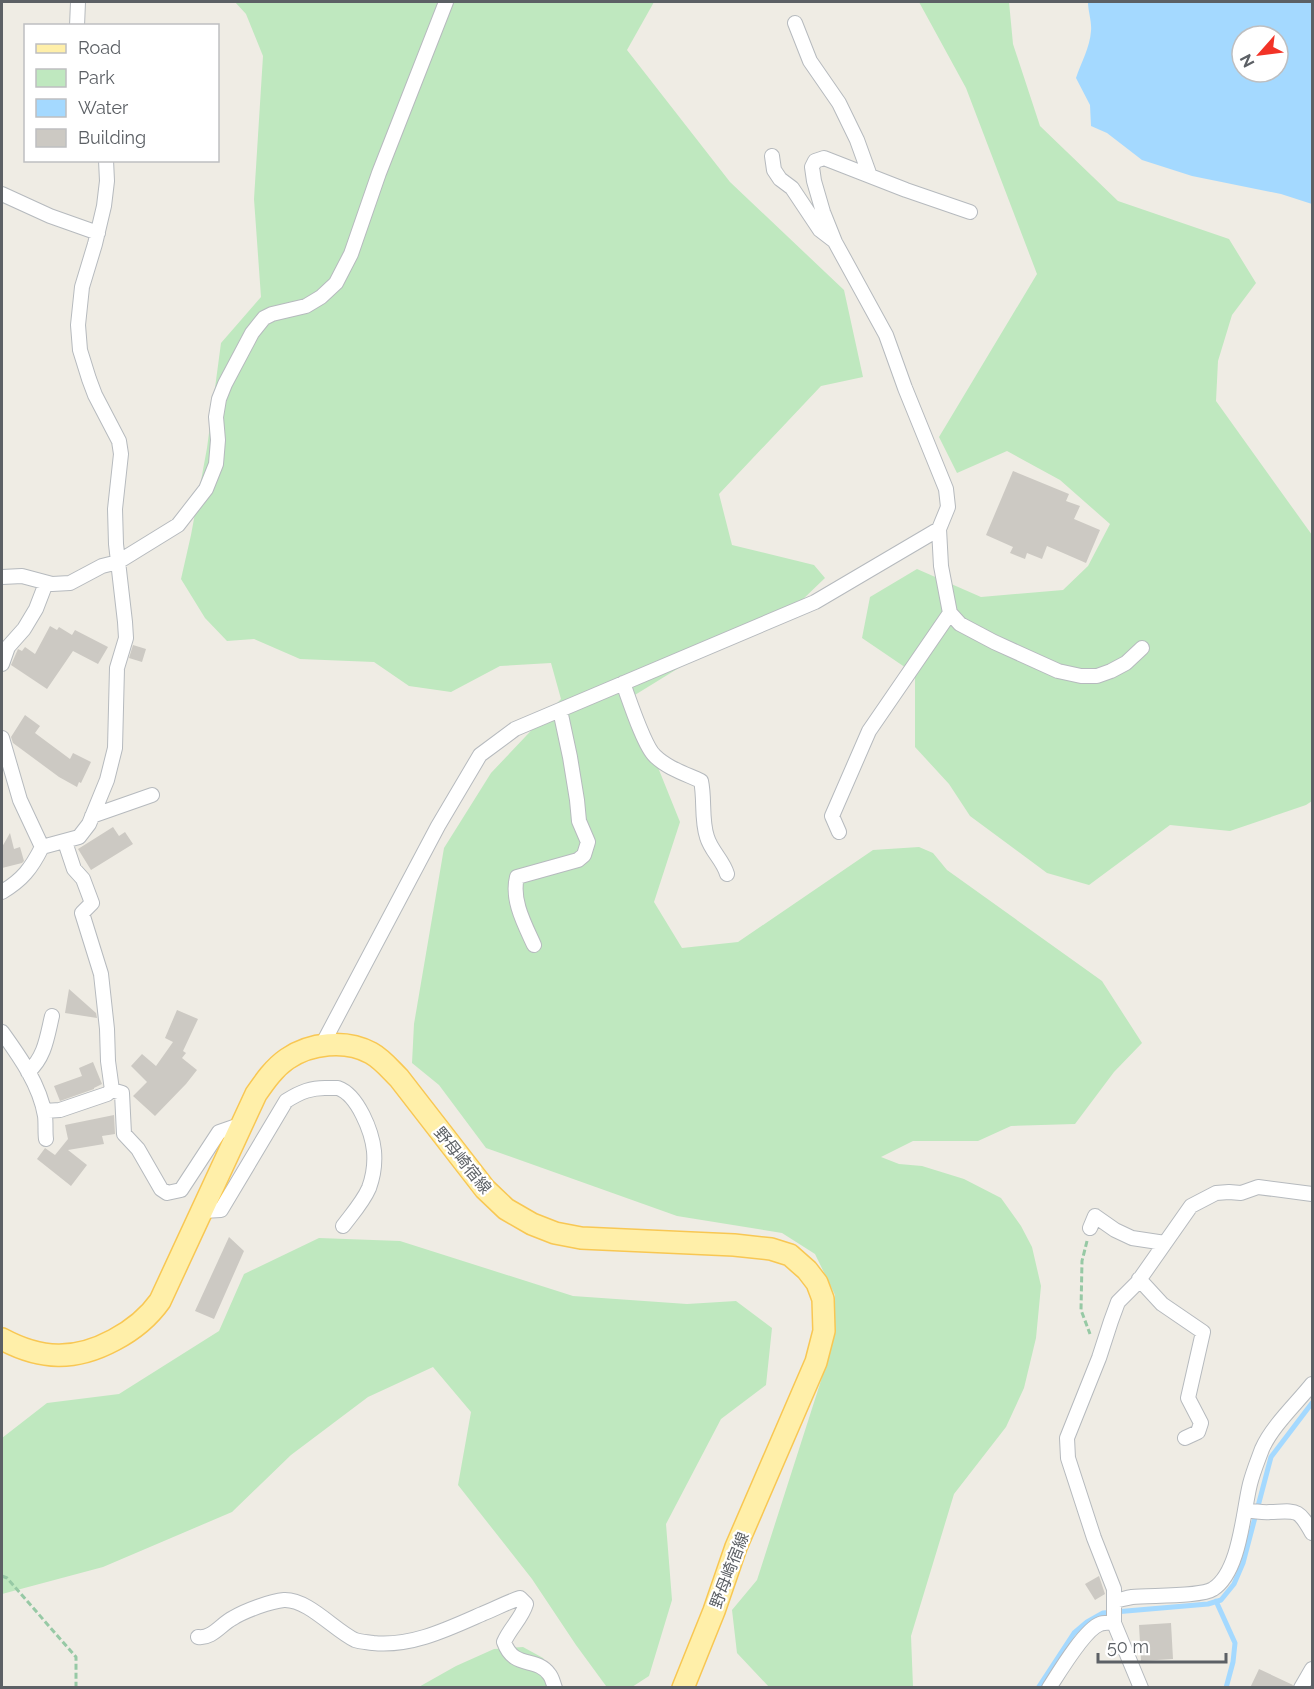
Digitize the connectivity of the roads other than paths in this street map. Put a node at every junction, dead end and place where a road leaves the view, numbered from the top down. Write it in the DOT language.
graph roads {
  1 [pos="78,2"];
  2 [pos="446,2"];
  3 [pos="795,23"];
  4 [pos="77,24"];
  5 [pos="772,156"];
  6 [pos="106,162"];
  7 [pos="870,176"];
  8 [pos="2,194"];
  9 [pos="970,212"];
  10 [pos="98,233"];
  11 [pos="835,242"];
  12 [pos="939,530"];
  13 [pos="118,561"];
  14 [pos="2,577"];
  15 [pos="46,583"];
  16 [pos="950,613"];
  17 [pos="1142,648"];
  18 [pos="2,664"];
  19 [pos="623,683"];
  20 [pos="560,710"];
  21 [pos="2,738"];
  22 [pos="152,795"];
  23 [pos="92,816"];
  24 [pos="839,832"];
  25 [pos="65,842"];
  26 [pos="42,847"];
  27 [pos="727,874"];
  28 [pos="2,892"];
  29 [pos="534,945"];
  30 [pos="52,1016"];
  31 [pos="2,1032"];
  32 [pos="322,1046"];
  33 [pos="28,1072"];
  34 [pos="112,1090"];
  35 [pos="44,1111"];
  36 [pos="243,1124"];
  37 [pos="46,1139"];
  38 [pos="1312,1194"];
  39 [pos="202,1211"];
  40 [pos="343,1226"];
  41 [pos="1090,1228"];
  42 [pos="1165,1243"];
  43 [pos="1139,1279"];
  44 [pos="2,1339"];
  45 [pos="1312,1384"];
  46 [pos="1185,1438"];
  47 [pos="1248,1511"];
  48 [pos="1312,1530"];
  49 [pos="1114,1613"];
  50 [pos="198,1637"];
  51 [pos="1312,1669"];
  52 [pos="1305,1686"];
  53 [pos="555,1688"];
  54 [pos="683,1688"];
  55 [pos="1049,1688"];
  56 [pos="1142,1688"];
  1 -- 4 [label="street"];
  2 -- 13 [label="street"];
  3 -- 7 [label="street"];
  5 -- 11 [label="street"];
  6 -- 10 [label="street"];
  7 -- 9 [label="street"];
  7 -- 11 [label="street"];
  8 -- 10 [label="street"];
  10 -- 13 [label="street"];
  11 -- 12 [label="street"];
  12 -- 16 [label="street"];
  12 -- 19 [label="street"];
  13 -- 15 [label="street"];
  13 -- 23 [label="street"];
  14 -- 15 [label="street"];
  15 -- 18 [label="street"];
  16 -- 17 [label="street"];
  16 -- 24 [label="street"];
  19 -- 20 [label="street"];
  19 -- 27 [label="street"];
  20 -- 29 [label="street"];
  20 -- 32 [label="street"];
  21 -- 26 [label="street"];
  22 -- 23 [label="street"];
  23 -- 25 [label="street"];
  25 -- 26 [label="street"];
  25 -- 34 [label="street"];
  26 -- 28 [label="street"];
  30 -- 33 [label="street"];
  31 -- 33 [label="street"];
  32 -- 36 [label="main road, 野母崎宿線"];
  32 -- 54 [label="main road, 野母崎宿線"];
  33 -- 35 [label="street"];
  34 -- 35 [label="street"];
  34 -- 36 [label="street"];
  35 -- 37 [label="street"];
  36 -- 39 [label="main road, 野母崎宿線"];
  38 -- 42 [label="street"];
  39 -- 40 [label="street"];
  39 -- 44 [label="main road, 野母崎宿線"];
  41 -- 42 [label="street"];
  42 -- 43 [label="street"];
  43 -- 46 [label="street"];
  43 -- 49 [label="street"];
  45 -- 47 [label="street"];
  47 -- 48 [label="street"];
  47 -- 49 [label="street"];
  49 -- 55 [label="street"];
  49 -- 56 [label="street"];
  50 -- 53 [label="street"];
  51 -- 52 [label="street"];
}
